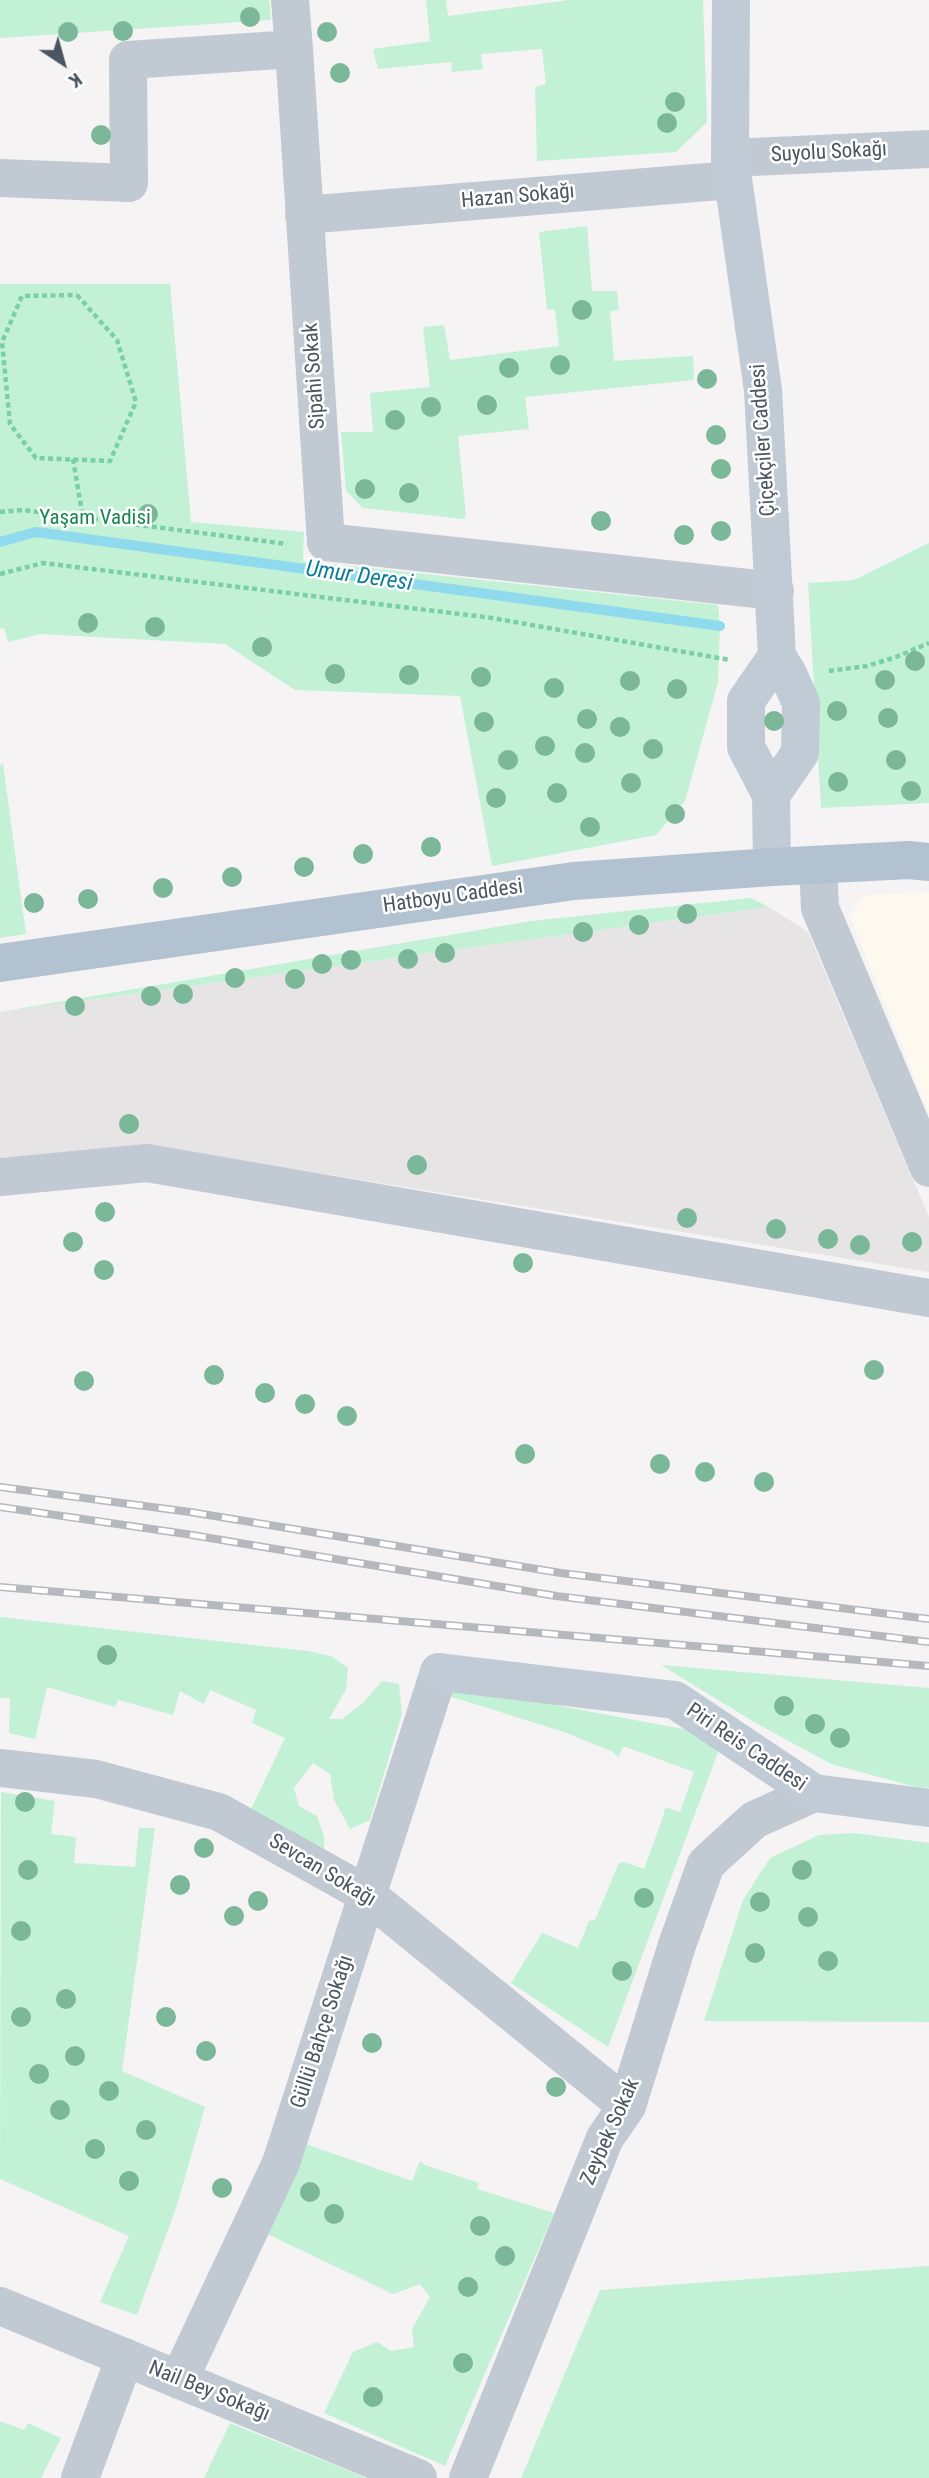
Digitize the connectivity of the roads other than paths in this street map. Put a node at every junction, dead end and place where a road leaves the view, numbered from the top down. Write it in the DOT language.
graph roads {
  1 [pos="290,0"];
  2 [pos="731,0"];
  3 [pos="294,49"];
  4 [pos="929,149"];
  5 [pos="731,169"];
  6 [pos="0,178"];
  7 [pos="304,215"];
  8 [pos="775,591"];
  9 [pos="778,665"];
  10 [pos="771,795"];
  11 [pos="922,858"];
  12 [pos="818,865"];
  13 [pos="772,867"];
  14 [pos="0,963"];
  15 [pos="929,1168"];
  16 [pos="0,1177"];
  17 [pos="929,1298"];
  18 [pos="439,1672"];
  19 [pos="0,1768"];
  20 [pos="814,1793"];
  21 [pos="929,1808"];
  22 [pos="366,1894"];
  23 [pos="627,2106"];
  24 [pos="0,2306"];
  25 [pos="125,2357"];
  26 [pos="178,2380"];
  27 [pos="80,2478"];
  28 [pos="418,2478"];
  29 [pos="468,2478"];
  1 -- 3 [label="street, Sipahi Sokak"];
  2 -- 5 [label="street, Çiçekçiler Caddesi"];
  3 -- 6 [label="street"];
  3 -- 7 [label="street, Sipahi Sokak"];
  4 -- 5 [label="street, Suyolu Sokağı"];
  5 -- 7 [label="street, Hazan Sokağı"];
  5 -- 8 [label="street, Çiçekçiler Caddesi"];
  7 -- 8 [label="street, Sipahi Sokak"];
  8 -- 9 [label="street, Çiçekçiler Caddesi"];
  9 -- 10 [label="street, Çiçekçiler Caddesi"];
  9 -- 10 [label="street"];
  10 -- 13 [label="street"];
  11 -- 12 [label="main road, Hatboyu Caddesi"];
  12 -- 13 [label="main road, Hatboyu Caddesi"];
  12 -- 15 [label="street"];
  13 -- 14 [label="main road, Hatboyu Caddesi"];
  16 -- 17 [label="street"];
  18 -- 20 [label="street, Piri Reis Caddesi"];
  18 -- 22 [label="street, Güllü Bahçe Sokağı"];
  19 -- 22 [label="street, Sevcan Sokağı"];
  20 -- 21 [label="street, Piri Reis Caddesi"];
  20 -- 23 [label="street, Zeybek Sokak"];
  22 -- 23 [label="street, Sevcan Sokağı"];
  22 -- 26 [label="street, Güllü Bahçe Sokağı"];
  23 -- 29 [label="street, Zeybek Sokak"];
  24 -- 25 [label="street, Nail Bey Sokağı"];
  25 -- 26 [label="street, Nail Bey Sokağı"];
  25 -- 27 [label="street"];
  26 -- 28 [label="street, Nail Bey Sokağı"];
}
